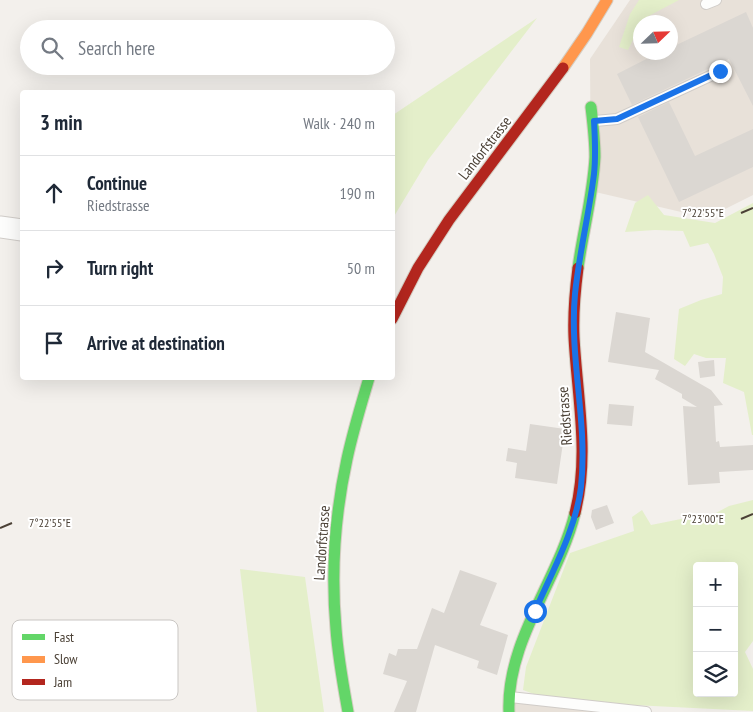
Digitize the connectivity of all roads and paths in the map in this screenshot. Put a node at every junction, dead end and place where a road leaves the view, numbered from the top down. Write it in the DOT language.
graph roads {
  1 [pos="607,0"];
  2 [pos="720,71"];
  3 [pos="591,107"];
  4 [pos="594,121"];
  5 [pos="0,227"];
  6 [pos="20,230"];
  7 [pos="395,313"];
  8 [pos="368,380"];
  9 [pos="509,697"];
  10 [pos="348,712"];
  11 [pos="509,712"];
  12 [pos="646,712"];
  1 -- 7 [label="street, Landorfstrasse"];
  2 -- 4 [label="lane"];
  3 -- 4 [label="street, Riedstrasse"];
  4 -- 9 [label="street, Riedstrasse"];
  5 -- 6 [label="street"];
  8 -- 10 [label="street, Landorfstrasse"];
  9 -- 11 [label="street, Riedstrasse"];
  9 -- 12 [label="lane"];
}
